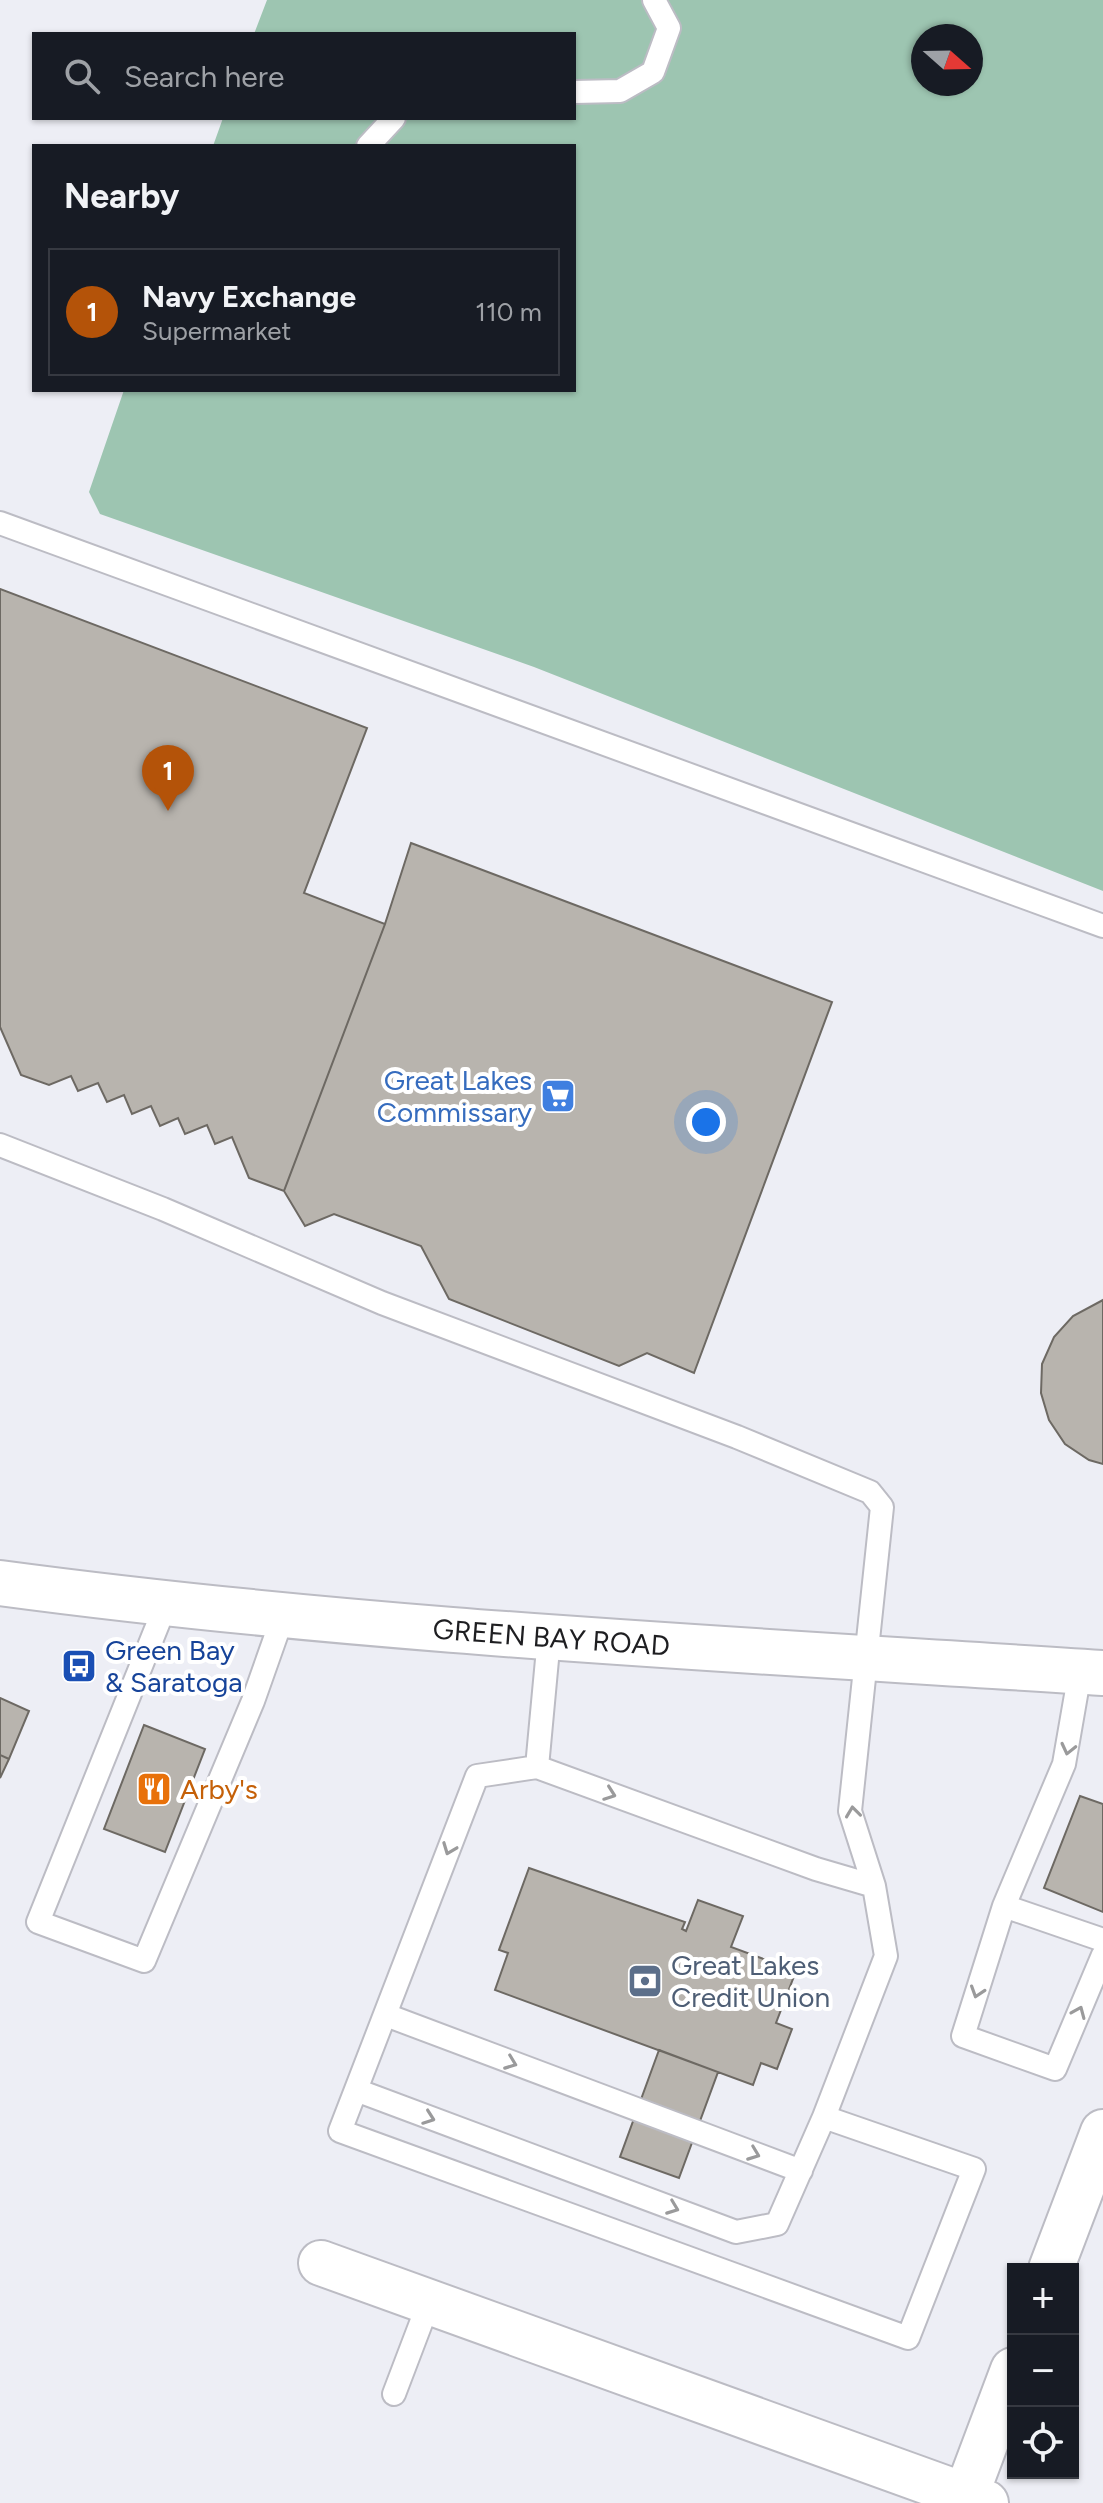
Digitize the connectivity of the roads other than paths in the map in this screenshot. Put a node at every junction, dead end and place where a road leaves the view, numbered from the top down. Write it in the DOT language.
graph roads {
  1 [pos="654,0"];
  2 [pos="576,92"];
  3 [pos="392,120"];
  4 [pos="370,144"];
  5 [pos="0,523"];
  6 [pos="1103,926"];
  7 [pos="2,1152"];
  8 [pos="0,1583"];
  9 [pos="166,1604"];
  10 [pos="283,1616"];
  11 [pos="549,1638"];
  12 [pos="864,1657"];
  13 [pos="1092,1672"];
  14 [pos="537,1767"];
  15 [pos="874,1886"];
  16 [pos="1004,1906"];
  17 [pos="1103,1940"];
  18 [pos="1103,1955"];
  19 [pos="386,2015"];
  20 [pos="356,2090"];
  21 [pos="824,2117"];
  22 [pos="1103,2132"];
  23 [pos="801,2171"];
  24 [pos="321,2263"];
  25 [pos="1053,2263"];
  26 [pos="429,2302"];
  27 [pos="1007,2391"];
  28 [pos="394,2394"];
  29 [pos="976,2499"];
  1 -- 2 [label="lane"];
  3 -- 4 [label="lane"];
  5 -- 6 [label="lane"];
  7 -- 12 [label="lane"];
  8 -- 9 [label="main road, GREEN BAY ROAD"];
  9 -- 10 [label="main road, GREEN BAY ROAD"];
  9 -- 10 [label="lane"];
  10 -- 11 [label="main road, GREEN BAY ROAD"];
  11 -- 12 [label="main road, GREEN BAY ROAD"];
  11 -- 14 [label="lane"];
  12 -- 13 [label="main road, GREEN BAY ROAD"];
  15 -- 12 [label="lane, one-way"];
  13 -- 16 [label="lane, one-way"];
  14 -- 15 [label="lane, one-way"];
  14 -- 19 [label="lane, one-way"];
  15 -- 21 [label="lane"];
  16 -- 17 [label="lane"];
  16 -- 18 [label="lane, one-way"];
  19 -- 20 [label="lane"];
  19 -- 23 [label="lane, one-way"];
  20 -- 21 [label="lane"];
  20 -- 23 [label="lane, one-way"];
  21 -- 23 [label="lane"];
  22 -- 25 [label="main road"];
  24 -- 26 [label="main road"];
  26 -- 28 [label="lane"];
  26 -- 29 [label="main road"];
  27 -- 29 [label="main road"];
}
